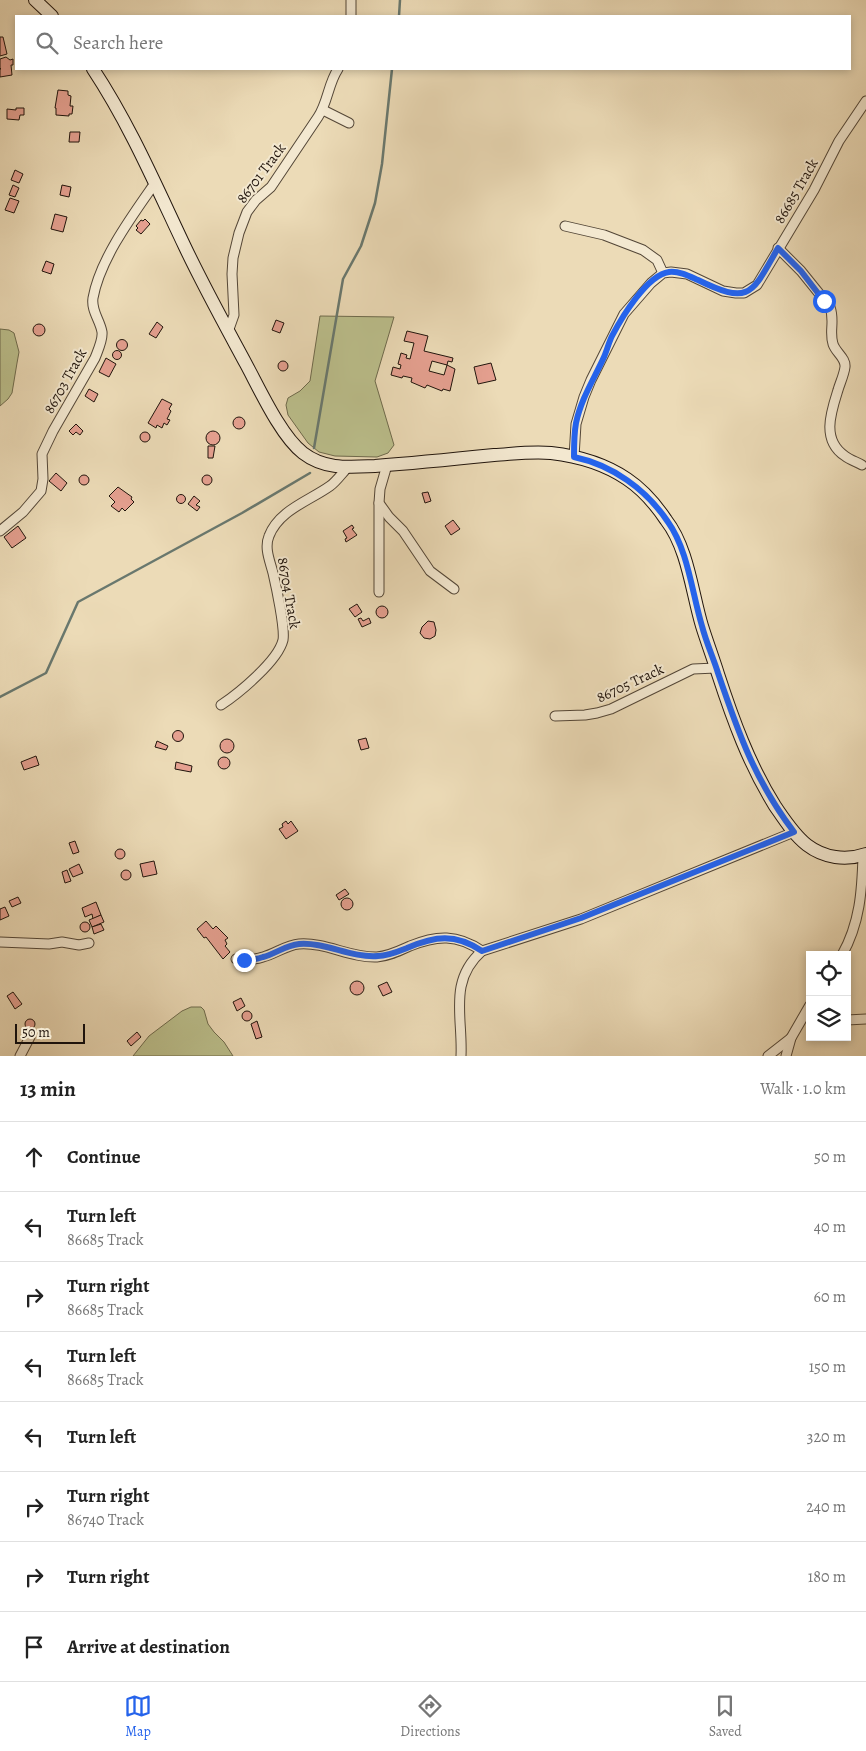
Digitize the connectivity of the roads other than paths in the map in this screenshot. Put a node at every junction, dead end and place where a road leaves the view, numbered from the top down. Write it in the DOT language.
graph roads {
  1 [pos="35,0"];
  2 [pos="351,0"];
  3 [pos="51,15"];
  4 [pos="351,15"];
  5 [pos="93,70"];
  6 [pos="337,70"];
  7 [pos="866,101"];
  8 [pos="322,110"];
  9 [pos="349,122"];
  10 [pos="155,183"];
  11 [pos="565,226"];
  12 [pos="778,248"];
  13 [pos="662,270"];
  14 [pos="228,332"];
  15 [pos="574,457"];
  16 [pos="387,465"];
  17 [pos="862,465"];
  18 [pos="348,467"];
  19 [pos="379,503"];
  20 [pos="0,531"];
  21 [pos="454,589"];
  22 [pos="379,592"];
  23 [pos="716,668"];
  24 [pos="221,706"];
  25 [pos="555,716"];
  26 [pos="794,832"];
  27 [pos="865,855"];
  28 [pos="864,885"];
  29 [pos="0,942"];
  30 [pos="89,943"];
  31 [pos="482,951"];
  32 [pos="844,951"];
  33 [pos="236,959"];
  34 [pos="806,1019"];
  35 [pos="866,1019"];
  36 [pos="851,1020"];
  37 [pos="30,1037"];
  38 [pos="791,1038"];
  39 [pos="20,1056"];
  40 [pos="461,1056"];
  41 [pos="768,1056"];
  42 [pos="786,1056"];
  1 -- 3 [label="street"];
  2 -- 4 [label="street"];
  5 -- 10 [label="street"];
  6 -- 8 [label="street, 86701 Track"];
  7 -- 12 [label="street, 86685 Track"];
  8 -- 9 [label="street"];
  8 -- 14 [label="street, 86701 Track"];
  10 -- 14 [label="street"];
  10 -- 20 [label="street, 86703 Track"];
  11 -- 13 [label="street"];
  12 -- 13 [label="street, 86685 Track"];
  12 -- 17 [label="street"];
  13 -- 15 [label="street"];
  14 -- 18 [label="street"];
  15 -- 16 [label="street"];
  15 -- 23 [label="street"];
  16 -- 18 [label="street"];
  16 -- 19 [label="street"];
  18 -- 24 [label="street, 86704 Track"];
  19 -- 21 [label="street"];
  19 -- 22 [label="street"];
  23 -- 25 [label="street, 86705 Track"];
  23 -- 26 [label="street"];
  26 -- 27 [label="street"];
  26 -- 31 [label="street"];
  27 -- 28 [label="street"];
  28 -- 32 [label="street"];
  29 -- 30 [label="street"];
  31 -- 33 [label="street"];
  31 -- 40 [label="street"];
  34 -- 38 [label="street"];
  35 -- 36 [label="street"];
  37 -- 39 [label="street"];
  38 -- 41 [label="street"];
  38 -- 42 [label="street"];
}
